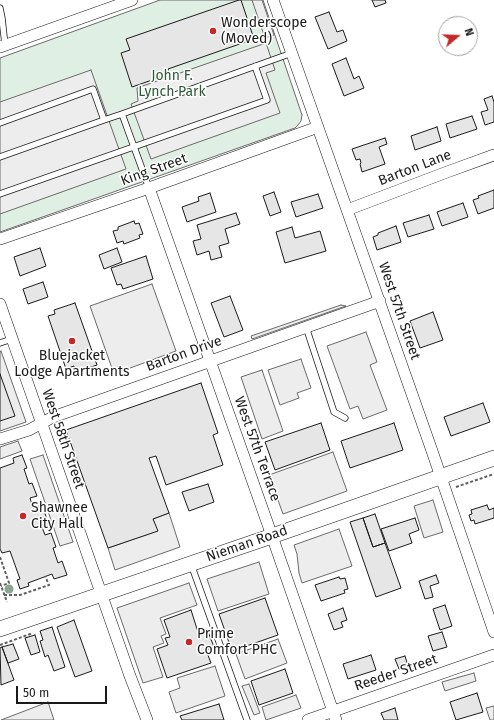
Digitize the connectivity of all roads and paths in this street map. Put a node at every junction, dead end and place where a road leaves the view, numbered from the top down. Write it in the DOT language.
graph roads {
  1 [pos="132,0"];
  2 [pos="273,0"];
  3 [pos="0,8"];
  4 [pos="3,46"];
  5 [pos="292,53"];
  6 [pos="255,66"];
  7 [pos="122,114"];
  8 [pos="104,120"];
  9 [pos="0,123"];
  10 [pos="318,127"];
  11 [pos="134,147"];
  12 [pos="494,155"];
  13 [pos="0,157"];
  14 [pos="149,188"];
  15 [pos="0,194"];
  16 [pos="347,210"];
  17 [pos="0,239"];
  18 [pos="380,301"];
  19 [pos="0,304"];
  20 [pos="306,327"];
  21 [pos="12,339"];
  22 [pos="0,343"];
  23 [pos="210,361"];
  24 [pos="345,418"];
  25 [pos="41,423"];
  26 [pos="0,440"];
  27 [pos="494,458"];
  28 [pos="494,474"];
  29 [pos="441,477"];
  30 [pos="454,488"];
  31 [pos="272,536"];
  32 [pos="0,557"];
  33 [pos="191,564"];
  34 [pos="46,576"];
  35 [pos="1,584"];
  36 [pos="102,594"];
  37 [pos="4,595"];
  38 [pos="7,602"];
  39 [pos="0,629"];
  40 [pos="494,632"];
  41 [pos="494,655"];
  42 [pos="334,716"];
  43 [pos="147,720"];
  44 [pos="247,720"];
  45 [pos="308,720"];
  1 -- 4 [label="street"];
  2 -- 5 [label="street, West 57th Street"];
  3 -- 4 [label="lane"];
  5 -- 6 [label="lane"];
  5 -- 10 [label="street, West 57th Street"];
  6 -- 7 [label="lane"];
  6 -- 11 [label="lane"];
  7 -- 8 [label="lane"];
  7 -- 11 [label="lane"];
  8 -- 9 [label="lane"];
  8 -- 13 [label="lane"];
  10 -- 14 [label="street, King Street"];
  10 -- 16 [label="street, West 57th Street"];
  11 -- 14 [label="lane"];
  11 -- 15 [label="lane"];
  12 -- 16 [label="street, Barton Lane"];
  14 -- 17 [label="street, King Street"];
  14 -- 23 [label="street, West 57th Terrace"];
  16 -- 18 [label="street, West 57th Street"];
  18 -- 20 [label="street, Barton Drive"];
  18 -- 29 [label="street, West 57th Street"];
  19 -- 21 [label="street, West 58th Street"];
  20 -- 23 [label="street, Barton Drive"];
  20 -- 24 [label="lane"];
  21 -- 22 [label="lane"];
  21 -- 25 [label="street, West 58th Street"];
  23 -- 25 [label="street, Barton Drive"];
  23 -- 31 [label="street, West 57th Terrace"];
  25 -- 26 [label="street, Barton Drive"];
  25 -- 36 [label="street, West 58th Street"];
  27 -- 29 [label="main road, Nieman Road"];
  28 -- 30 [label="path"];
  29 -- 31 [label="main road, Nieman Road"];
  29 -- 40 [label="street, West 57th Street"];
  31 -- 33 [label="main road, Nieman Road"];
  31 -- 42 [label="street, West 57th Terrace"];
  32 -- 35 [label="path"];
  33 -- 36 [label="main road, Nieman Road"];
  33 -- 44 [label="lane"];
  34 -- 37 [label="path"];
  35 -- 37 [label="path"];
  36 -- 39 [label="main road, Nieman Road"];
  36 -- 43 [label="street, West 58th Street"];
  37 -- 38 [label="path"];
  41 -- 42 [label="street, Reeder Street"];
  42 -- 45 [label="street, Reeder Street"];
}
